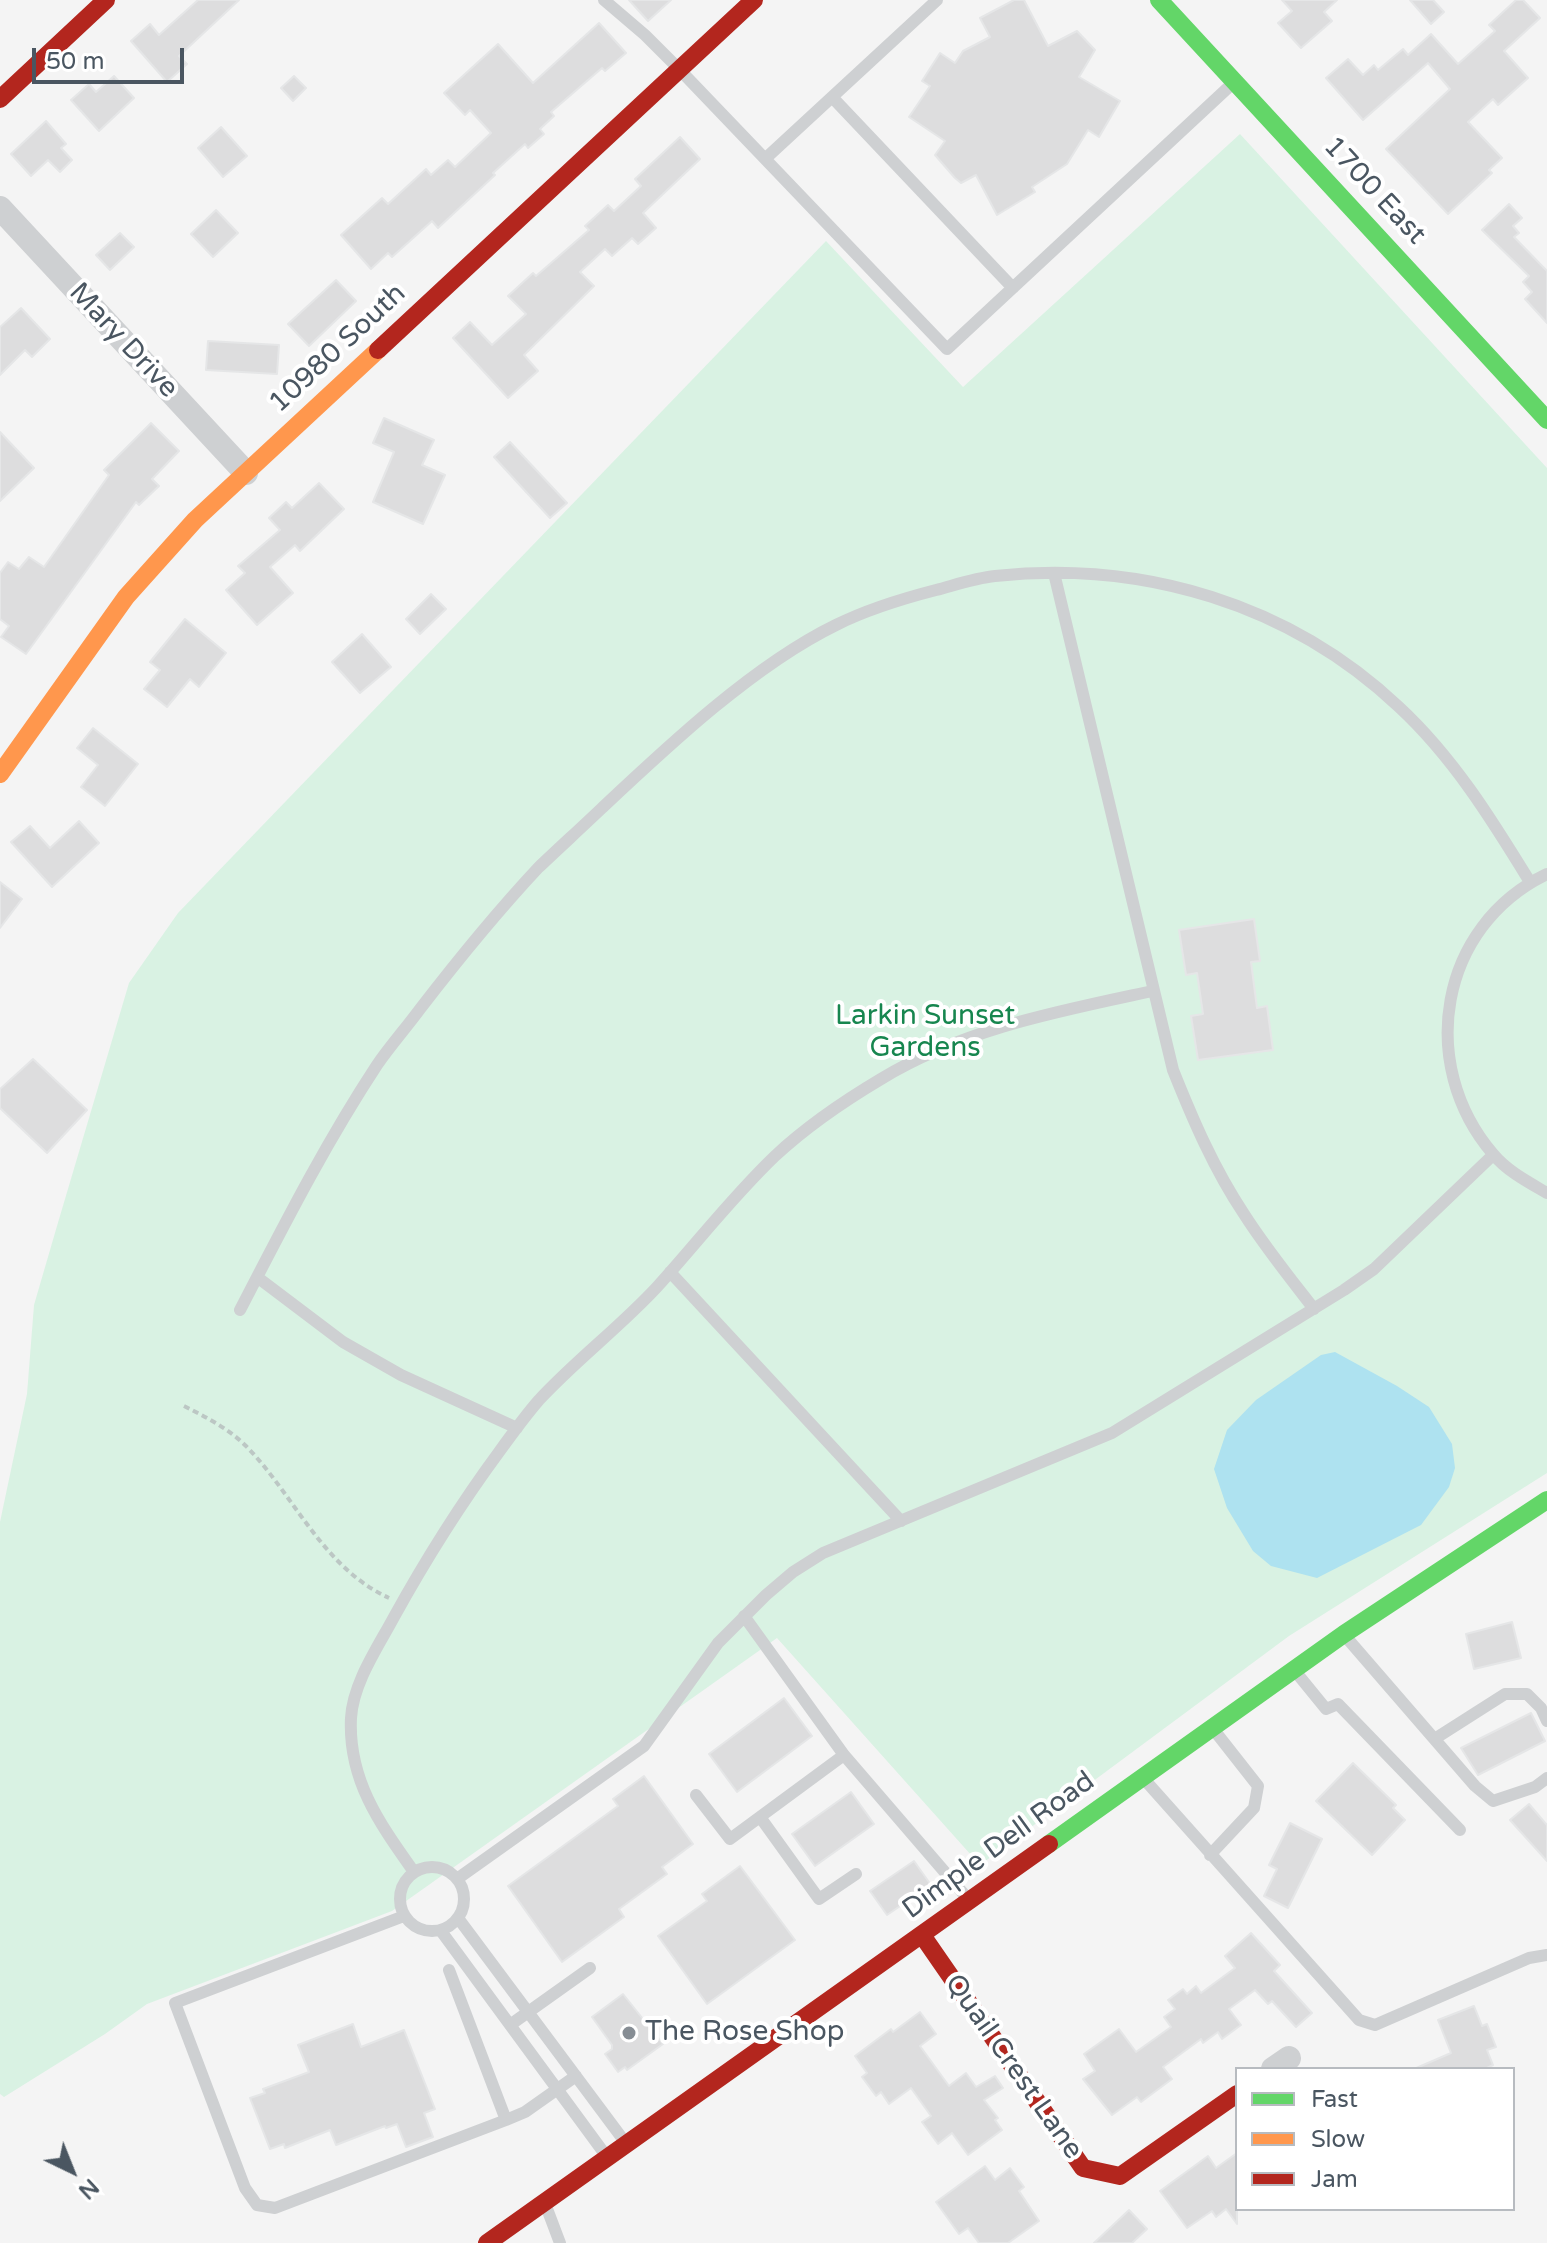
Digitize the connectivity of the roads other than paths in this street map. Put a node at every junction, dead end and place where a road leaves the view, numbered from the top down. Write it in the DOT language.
graph roads {
  1 [pos="106,0"];
  2 [pos="604,0"];
  3 [pos="754,0"];
  4 [pos="937,0"];
  5 [pos="1159,0"];
  6 [pos="679,69"];
  7 [pos="1234,81"];
  8 [pos="832,97"];
  9 [pos="0,99"];
  10 [pos="766,158"];
  11 [pos="0,208"];
  12 [pos="1013,288"];
  13 [pos="1542,404"];
  14 [pos="246,473"];
  15 [pos="1054,573"];
  16 [pos="0,774"];
  17 [pos="1547,874"];
  18 [pos="1530,882"];
  19 [pos="1153,991"];
  20 [pos="1493,1155"];
  21 [pos="1547,1193"];
  22 [pos="670,1272"];
  23 [pos="257,1277"];
  24 [pos="1314,1309"];
  25 [pos="240,1310"];
  26 [pos="517,1428"];
  27 [pos="1547,1500"];
  28 [pos="901,1521"];
  29 [pos="744,1616"];
  30 [pos="1344,1634"];
  31 [pos="1294,1670"];
  32 [pos="1547,1721"];
  33 [pos="1212,1727"];
  34 [pos="1436,1738"];
  35 [pos="844,1755"];
  36 [pos="1142,1777"];
  37 [pos="1547,1778"];
  38 [pos="696,1795"];
  39 [pos="760,1817"];
  40 [pos="1460,1830"];
  41 [pos="1210,1855"];
  42 [pos="414,1872"];
  43 [pos="856,1874"];
  44 [pos="457,1879"];
  45 [pos="970,1902"];
  46 [pos="404,1916"];
  47 [pos="458,1918"];
  48 [pos="441,1931"];
  49 [pos="922,1935"];
  50 [pos="483,1951"];
  51 [pos="1547,1955"];
  52 [pos="465,1963"];
  53 [pos="590,1968"];
  54 [pos="449,1970"];
  55 [pos="528,2012"];
  56 [pos="510,2025"];
  57 [pos="576,2076"];
  58 [pos="557,2089"];
  59 [pos="1235,2095"];
  60 [pos="506,2120"];
  61 [pos="627,2145"];
  62 [pos="608,2159"];
  63 [pos="545,2203"];
  64 [pos="487,2243"];
  65 [pos="560,2243"];
  1 -- 9 [label="street"];
  2 -- 6 [label="lane"];
  3 -- 6 [label="street, 10980 South"];
  4 -- 8 [label="lane"];
  5 -- 7 [label="street, 1700 East"];
  6 -- 10 [label="lane"];
  6 -- 14 [label="street, 10980 South"];
  7 -- 12 [label="lane"];
  7 -- 13 [label="street, 1700 East"];
  8 -- 10 [label="lane"];
  8 -- 12 [label="lane"];
  10 -- 12 [label="lane"];
  11 -- 14 [label="street, Mary Drive"];
  14 -- 16 [label="street, 10980 South"];
  15 -- 18 [label="lane"];
  15 -- 19 [label="lane"];
  15 -- 23 [label="lane"];
  17 -- 18 [label="lane"];
  18 -- 20 [label="lane"];
  19 -- 22 [label="lane"];
  19 -- 24 [label="lane"];
  20 -- 21 [label="lane"];
  20 -- 24 [label="lane"];
  22 -- 26 [label="lane"];
  22 -- 28 [label="lane"];
  23 -- 25 [label="lane"];
  23 -- 26 [label="lane"];
  24 -- 28 [label="lane"];
  26 -- 42 [label="lane"];
  27 -- 30 [label="street, Dimple Dell Road"];
  28 -- 29 [label="lane"];
  29 -- 35 [label="lane"];
  29 -- 44 [label="lane"];
  30 -- 31 [label="street, Dimple Dell Road"];
  30 -- 34 [label="lane"];
  31 -- 33 [label="street, Dimple Dell Road"];
  31 -- 40 [label="lane"];
  32 -- 34 [label="lane"];
  33 -- 36 [label="street, Dimple Dell Road"];
  33 -- 41 [label="lane"];
  34 -- 37 [label="lane"];
  35 -- 39 [label="lane"];
  35 -- 45 [label="lane"];
  36 -- 41 [label="lane"];
  36 -- 45 [label="street, Dimple Dell Road"];
  38 -- 39 [label="lane"];
  39 -- 43 [label="lane"];
  41 -- 51 [label="lane"];
  42 -- 44 [label="lane"];
  42 -- 46 [label="lane"];
  44 -- 47 [label="lane"];
  45 -- 49 [label="street, Dimple Dell Road"];
  46 -- 48 [label="lane"];
  46 -- 60 [label="lane"];
  47 -- 48 [label="lane"];
  47 -- 50 [label="lane"];
  48 -- 52 [label="lane"];
  49 -- 59 [label="street, Quail Crest Lane"];
  49 -- 61 [label="street, Dimple Dell Road"];
  50 -- 52 [label="lane"];
  50 -- 55 [label="lane"];
  52 -- 56 [label="lane"];
  53 -- 55 [label="lane"];
  54 -- 60 [label="lane"];
  55 -- 56 [label="lane"];
  55 -- 57 [label="lane"];
  56 -- 58 [label="lane"];
  57 -- 58 [label="lane"];
  57 -- 61 [label="lane"];
  58 -- 60 [label="lane"];
  58 -- 62 [label="lane"];
  61 -- 62 [label="street, Dimple Dell Road"];
  62 -- 63 [label="street, Dimple Dell Road"];
  63 -- 64 [label="street, Dimple Dell Road"];
  63 -- 65 [label="lane"];
}
